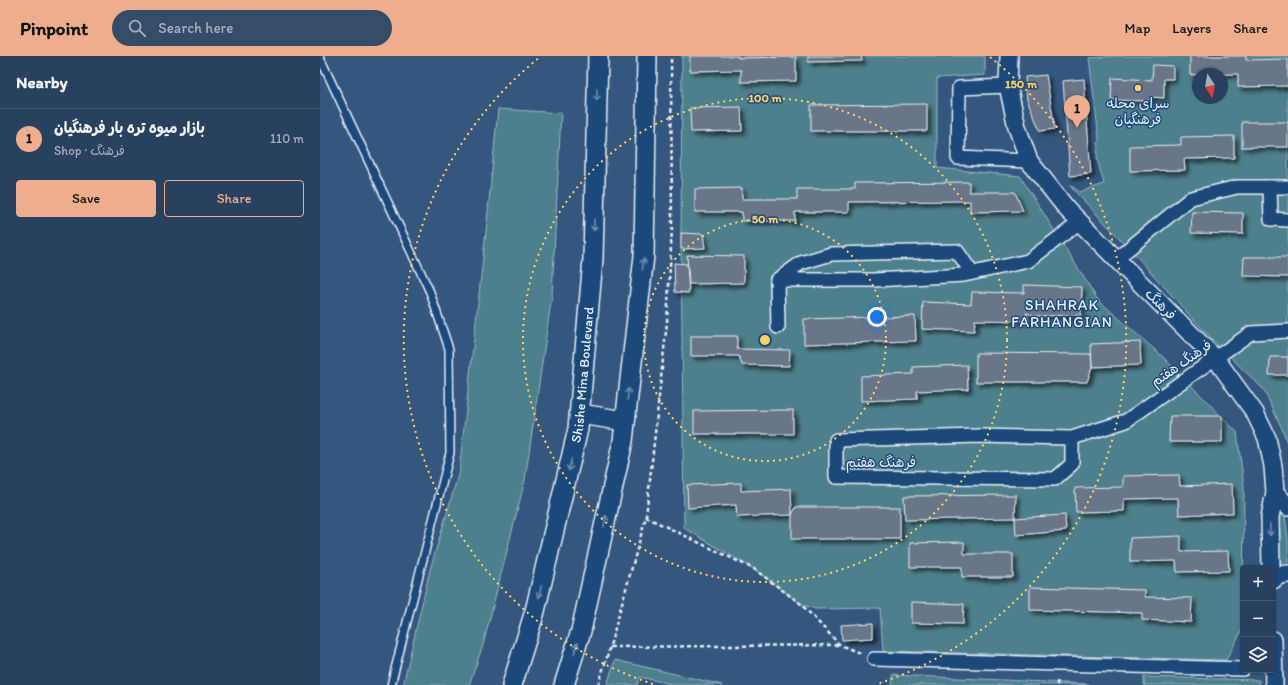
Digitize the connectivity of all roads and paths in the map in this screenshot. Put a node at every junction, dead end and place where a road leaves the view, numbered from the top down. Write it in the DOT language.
graph roads {
  1 [pos="598,56"];
  2 [pos="646,56"];
  3 [pos="671,56"];
  4 [pos="1009,56"];
  5 [pos="320,58"];
  6 [pos="1008,86"];
  7 [pos="1029,161"];
  8 [pos="1270,187"];
  9 [pos="1288,187"];
  10 [pos="1288,220"];
  11 [pos="1080,222"];
  12 [pos="1116,259"];
  13 [pos="972,273"];
  14 [pos="777,280"];
  15 [pos="778,327"];
  16 [pos="1288,331"];
  17 [pos="1216,359"];
  18 [pos="580,414"];
  19 [pos="625,421"];
  20 [pos="1072,438"];
  21 [pos="1275,492"];
  22 [pos="1288,507"];
  23 [pos="646,517"];
  24 [pos="1271,565"];
  25 [pos="1288,574"];
  26 [pos="1276,578"];
  27 [pos="840,645"];
  28 [pos="610,648"];
  29 [pos="874,659"];
  30 [pos="1240,669"];
  31 [pos="1058,677"];
  32 [pos="391,685"];
  33 [pos="512,685"];
  34 [pos="564,685"];
  35 [pos="598,685"];
  36 [pos="1057,685"];
  1 -- 18 [label="main road, Shishe Mina Boulevard, one-way"];
  19 -- 2 [label="main road, one-way"];
  3 -- 23 [label="path"];
  4 -- 6 [label="street, فرهنگ"];
  5 -- 32 [label="lane"];
  6 -- 7 [label="street, فرهنگ"];
  6 -- 7 [label="street"];
  7 -- 11 [label="street, فرهنگ"];
  8 -- 9 [label="street"];
  8 -- 10 [label="street"];
  8 -- 12 [label="street"];
  11 -- 12 [label="street, فرهنگ"];
  11 -- 13 [label="street"];
  12 -- 17 [label="street, فرهنگ"];
  13 -- 14 [label="street"];
  13 -- 14 [label="street"];
  14 -- 15 [label="street"];
  16 -- 17 [label="street, فرهنگ هفتم"];
  17 -- 20 [label="street, فرهنگ هفتم"];
  17 -- 21 [label="street, فرهنگ"];
  18 -- 19 [label="main road"];
  18 -- 33 [label="main road, Shishe Mina Boulevard, one-way"];
  34 -- 19 [label="main road, one-way"];
  20 -- 20 [label="street, فرهنگ هفتم"];
  21 -- 22 [label="street"];
  21 -- 24 [label="street, فرهنگ, one-way"];
  23 -- 27 [label="path"];
  23 -- 28 [label="path"];
  25 -- 26 [label="street"];
  27 -- 28 [label="path"];
  27 -- 29 [label="path"];
  28 -- 35 [label="path"];
  29 -- 30 [label="street"];
  31 -- 36 [label="path"];
}
